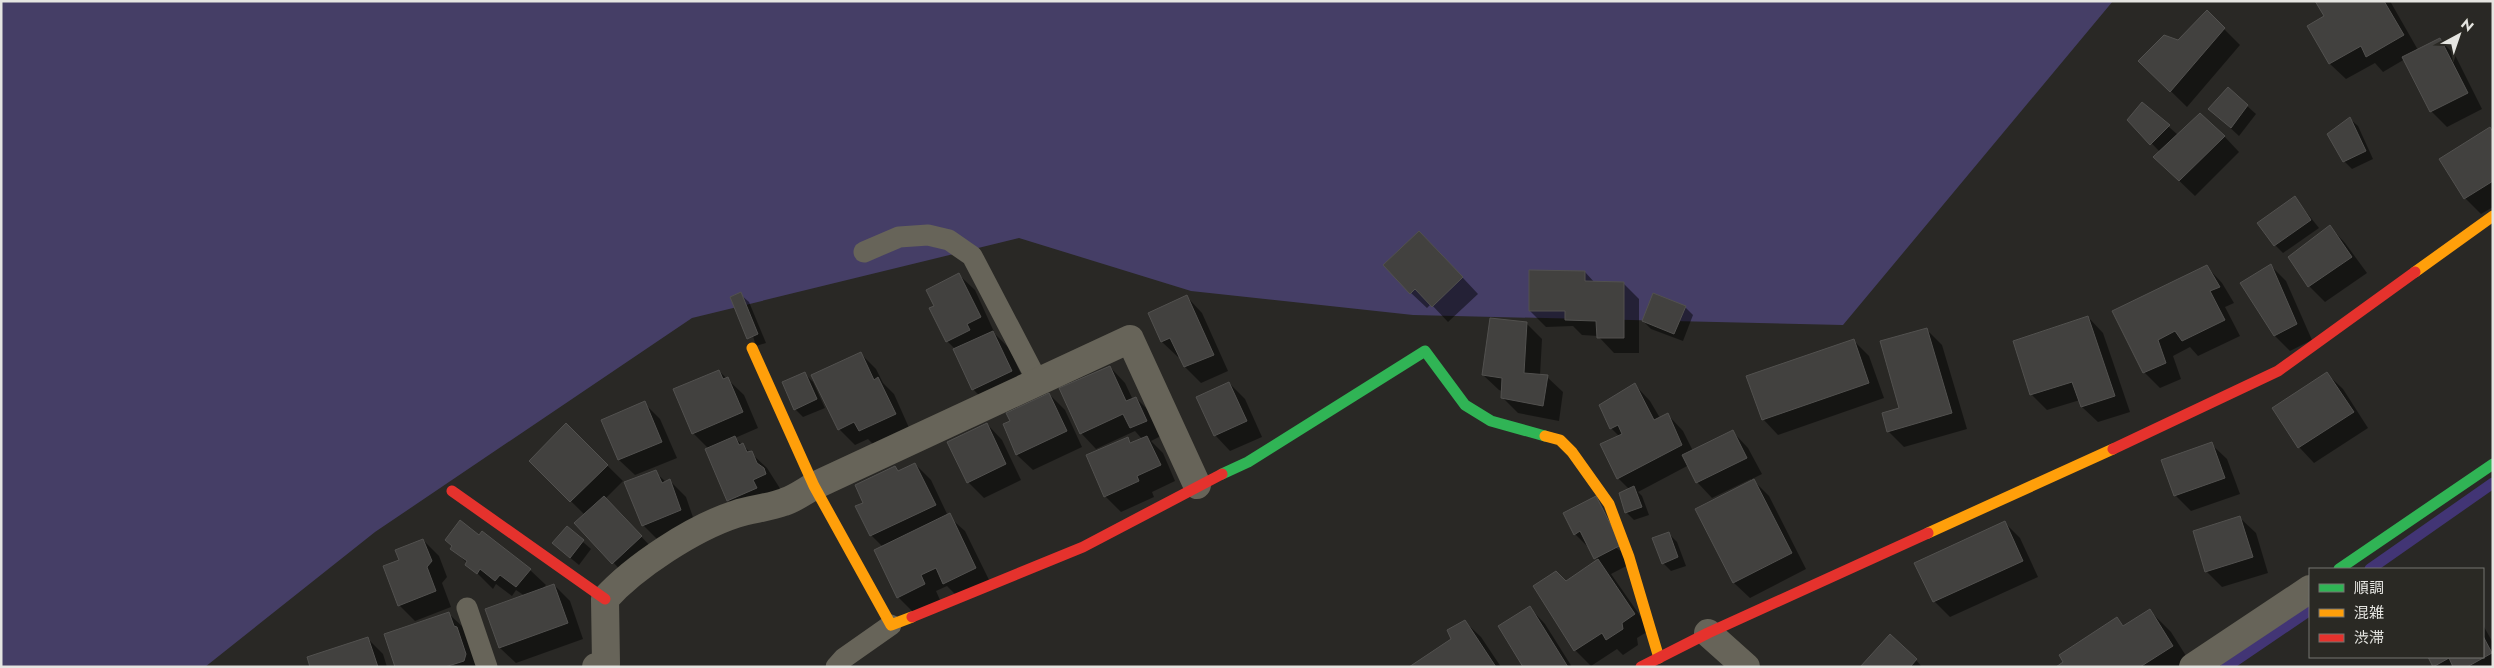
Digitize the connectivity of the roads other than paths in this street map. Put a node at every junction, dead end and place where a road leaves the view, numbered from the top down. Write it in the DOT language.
graph roads {
  1 [pos="2493,216"];
  2 [pos="864,252"];
  3 [pos="752,348"];
  4 [pos="1038,382"];
  5 [pos="2493,464"];
  6 [pos="1197,485"];
  7 [pos="814,486"];
  8 [pos="452,492"];
  9 [pos="2340,568"];
  10 [pos="2309,590"];
  11 [pos="605,599"];
  12 [pos="467,608"];
  13 [pos="891,625"];
  14 [pos="1708,633"];
  15 [pos="1659,658"];
  16 [pos="604,666"];
  17 [pos="487,667"];
  18 [pos="836,667"];
  19 [pos="1641,667"];
  20 [pos="1746,667"];
  21 [pos="2193,667"];
  1 -- 14 [label="street"];
  2 -- 4 [label="lane"];
  3 -- 7 [label="street"];
  4 -- 6 [label="street"];
  4 -- 7 [label="street"];
  5 -- 9 [label="street"];
  6 -- 13 [label="street"];
  6 -- 15 [label="street"];
  7 -- 11 [label="street"];
  7 -- 13 [label="street"];
  8 -- 11 [label="street"];
  10 -- 21 [label="street"];
  11 -- 16 [label="street"];
  12 -- 17 [label="lane"];
  13 -- 18 [label="lane"];
  14 -- 15 [label="street"];
  14 -- 20 [label="street"];
  15 -- 19 [label="street"];
}
